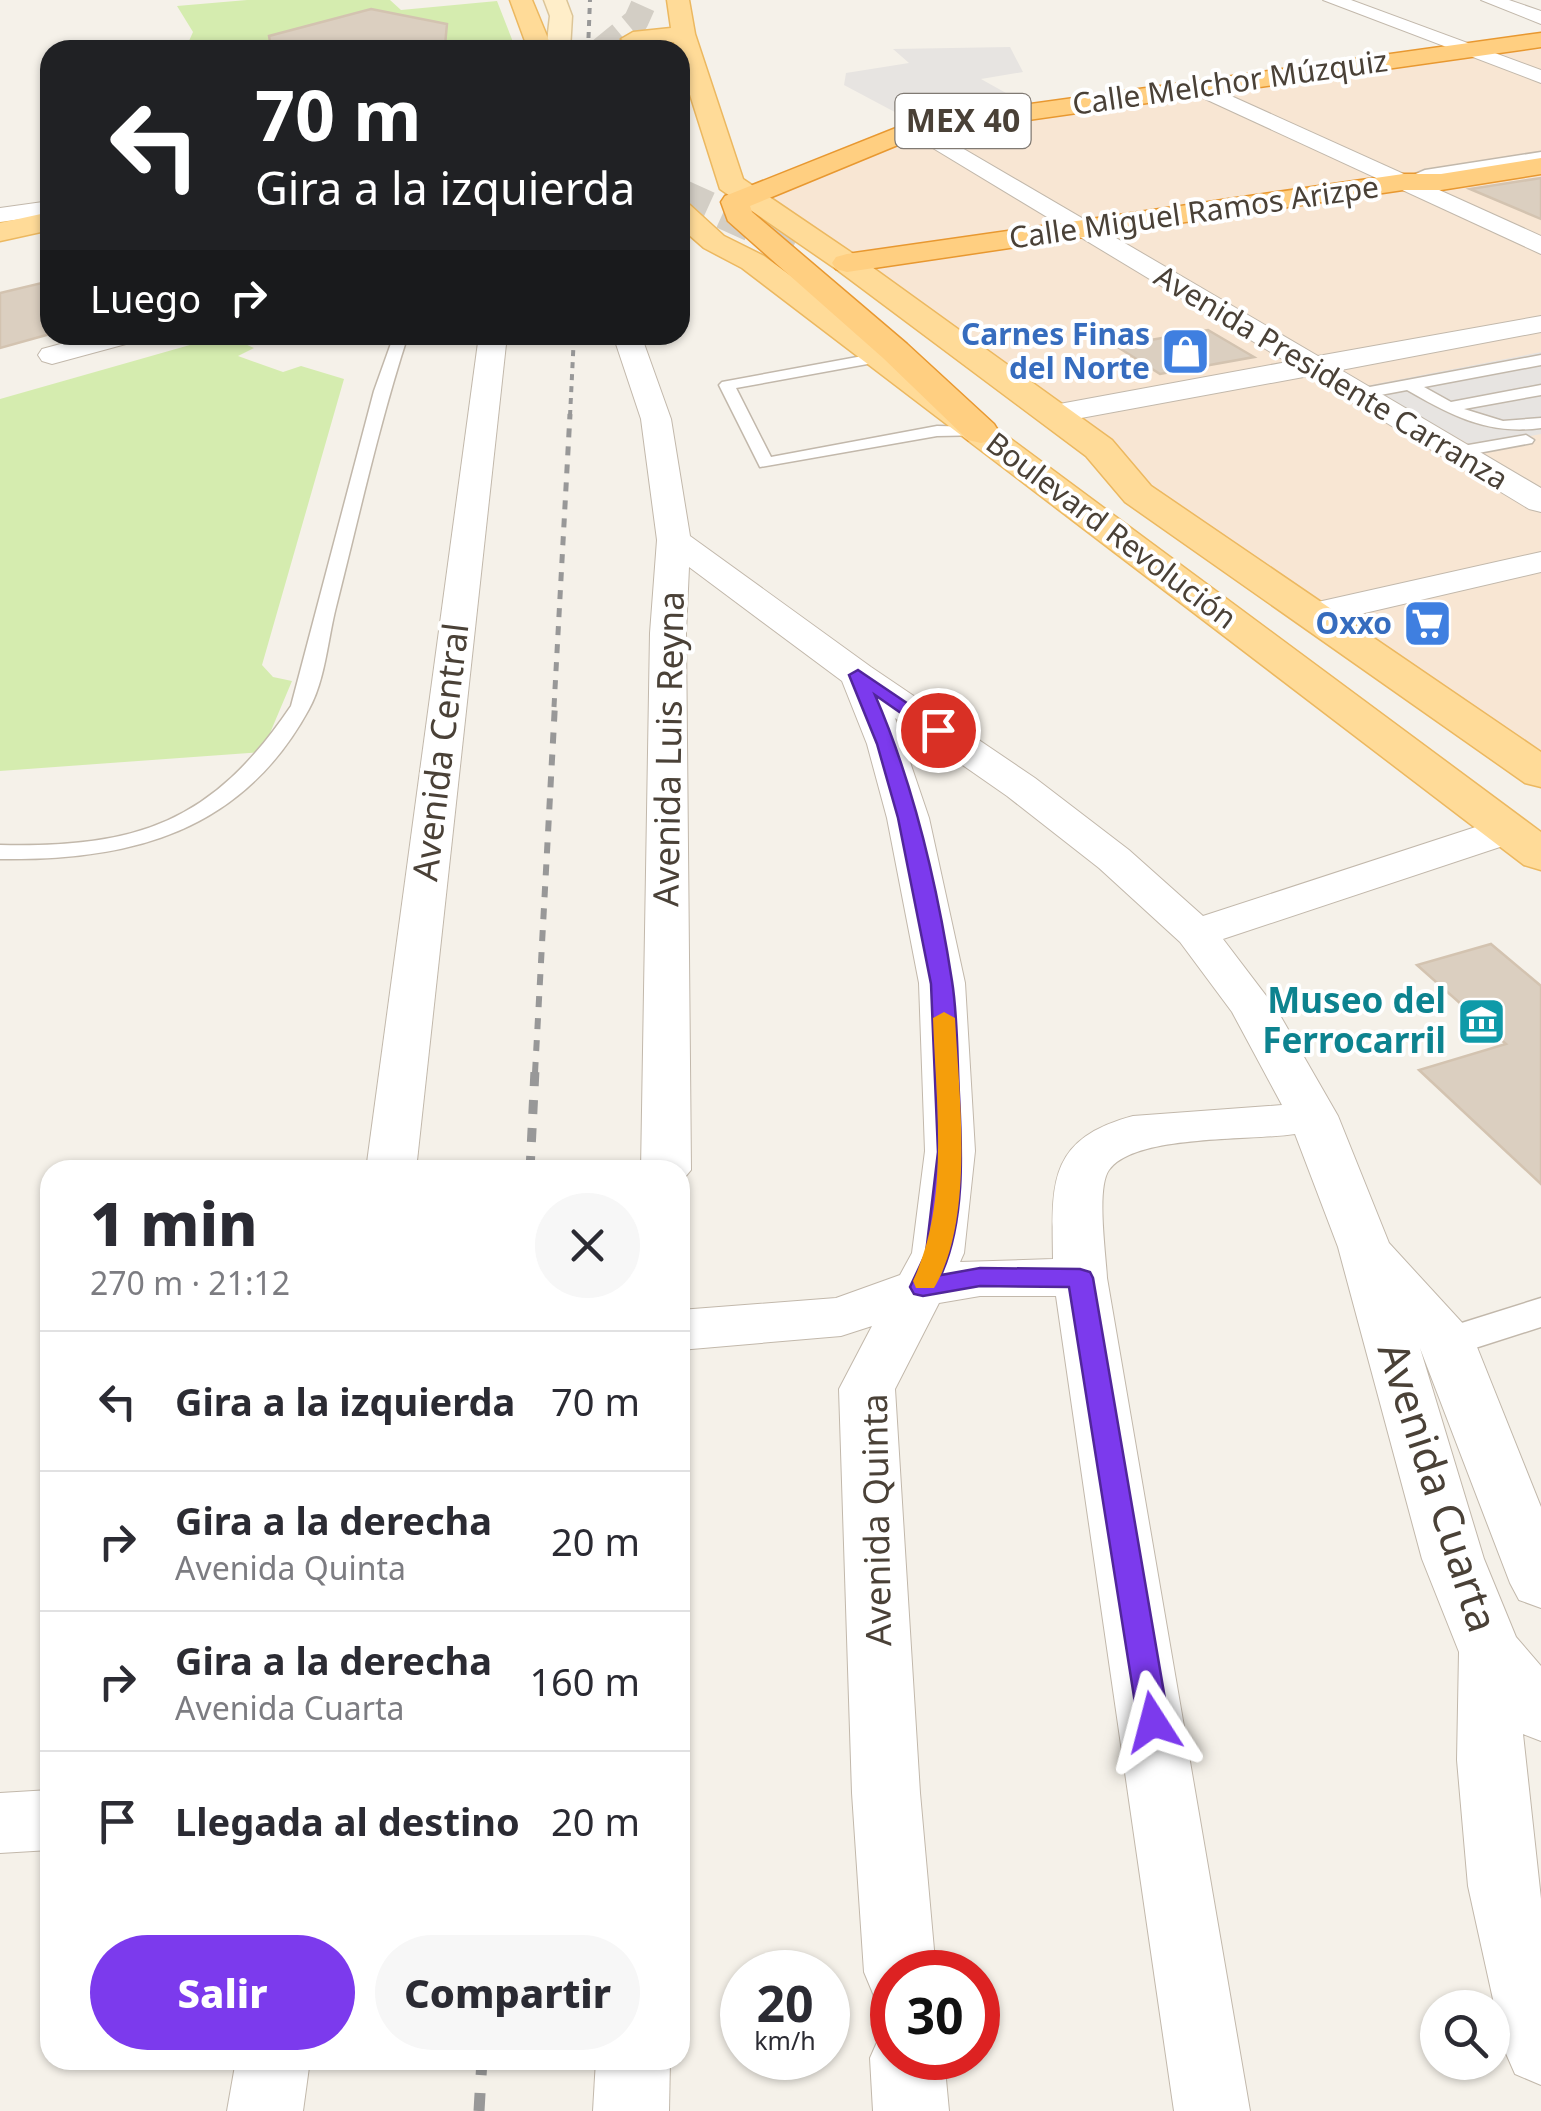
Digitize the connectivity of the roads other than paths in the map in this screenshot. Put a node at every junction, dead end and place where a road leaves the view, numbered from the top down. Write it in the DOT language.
graph roads {
  1 [pos="521,0"];
  2 [pos="554,0"];
  3 [pos="678,0"];
  4 [pos="1333,0"];
  5 [pos="1490,0"];
  6 [pos="1541,18"];
  7 [pos="632,34"];
  8 [pos="683,34"];
  9 [pos="536,40"];
  10 [pos="559,40"];
  11 [pos="683,40"];
  12 [pos="1541,40"];
  13 [pos="1468,50"];
  14 [pos="1541,78"];
  15 [pos="690,82"];
  16 [pos="1198,86"];
  17 [pos="916,128"];
  18 [pos="1541,156"];
  19 [pos="1541,166"];
  20 [pos="1403,182"];
  21 [pos="744,196"];
  22 [pos="690,208"];
  23 [pos="40,209"];
  24 [pos="0,215"];
  25 [pos="40,222"];
  26 [pos="1080,229"];
  27 [pos="0,232"];
  28 [pos="40,232"];
  29 [pos="40,240"];
  30 [pos="0,241"];
  31 [pos="1541,246"];
  32 [pos="798,247"];
  33 [pos="0,250"];
  34 [pos="847,264"];
  35 [pos="1541,324"];
  36 [pos="90,345"];
  37 [pos="398,345"];
  38 [pos="492,345"];
  39 [pos="630,345"];
  40 [pos="52,355"];
  41 [pos="878,358"];
  42 [pos="1541,360"];
  43 [pos="1314,366"];
  44 [pos="1503,368"];
  45 [pos="1410,384"];
  46 [pos="1541,389"];
  47 [pos="1360,394"];
  48 [pos="1450,407"];
  49 [pos="1054,414"];
  50 [pos="1541,424"];
  51 [pos="981,432"];
  52 [pos="1541,440"];
  53 [pos="1458,452"];
  54 [pos="1138,494"];
  55 [pos="1541,502"];
  56 [pos="674,540"];
  57 [pos="1541,562"];
  58 [pos="1313,614"];
  59 [pos="858,675"];
  60 [pos="1541,772"];
  61 [pos="1525,842"];
  62 [pos="0,852"];
  63 [pos="1196,933"];
  64 [pos="1313,1116"];
  65 [pos="392,1160"];
  66 [pos="666,1160"];
  67 [pos="1364,1246"];
  68 [pos="1080,1278"];
  69 [pos="923,1287"];
  70 [pos="1541,1312"];
  71 [pos="690,1329"];
  72 [pos="1447,1342"];
  73 [pos="1541,1582"];
  74 [pos="1491,1652"];
  75 [pos="1541,1713"];
  76 [pos="40,1821"];
  77 [pos="0,1823"];
  78 [pos="898,1950"];
  79 [pos="1541,2049"];
  80 [pos="271,2070"];
  81 [pos="633,2070"];
  82 [pos="908,2080"];
  83 [pos="265,2111"];
  84 [pos="631,2111"];
  85 [pos="911,2111"];
  86 [pos="1212,2111"];
  1 -- 9 [label="main road"];
  2 -- 10 [label="main road"];
  3 -- 8 [label="main road"];
  4 -- 13 [label="street"];
  5 -- 6 [label="street"];
  7 -- 8 [label="main road"];
  8 -- 11 [label="main road"];
  12 -- 13 [label="highway, Calle Melchor Múzquiz / MEX 40"];
  13 -- 14 [label="street"];
  13 -- 16 [label="highway, Calle Melchor Múzquiz / MEX 40"];
  15 -- 21 [label="main road"];
  16 -- 17 [label="highway, Calle Melchor Múzquiz / MEX 40"];
  16 -- 20 [label="street"];
  17 -- 21 [label="highway, Calle Melchor Múzquiz / MEX 40"];
  17 -- 26 [label="street, Avenida Presidente Carranza"];
  18 -- 20 [label="lane"];
  19 -- 20 [label="highway, Calle Miguel Ramos Arizpe"];
  20 -- 26 [label="highway, Calle Miguel Ramos Arizpe"];
  20 -- 31 [label="street"];
  21 -- 34 [label="main road"];
  21 -- 51 [label="highway"];
  22 -- 41 [label="main road, Boulevard Revolución"];
  23 -- 24 [label="street"];
  25 -- 27 [label="main road"];
  26 -- 34 [label="highway, Calle Miguel Ramos Arizpe"];
  26 -- 43 [label="street, Avenida Presidente Carranza"];
  28 -- 30 [label="main road"];
  29 -- 33 [label="main road"];
  32 -- 54 [label="main road"];
  34 -- 49 [label="main road"];
  35 -- 43 [label="street"];
  36 -- 40 [label="street"];
  37 -- 62 [label="lane"];
  38 -- 65 [label="street, Avenida Central"];
  39 -- 56 [label="street, Avenida Luis Reyna"];
  41 -- 51 [label="main road, Boulevard Revolución"];
  41 -- 51 [label="lane"];
  42 -- 44 [label="lane"];
  43 -- 47 [label="street, Avenida Presidente Carranza"];
  43 -- 49 [label="street"];
  44 -- 45 [label="lane"];
  44 -- 46 [label="lane"];
  45 -- 47 [label="lane"];
  45 -- 48 [label="lane"];
  46 -- 48 [label="lane"];
  47 -- 53 [label="street, Avenida Presidente Carranza"];
  48 -- 50 [label="lane"];
  49 -- 54 [label="main road"];
  51 -- 61 [label="main road, Boulevard Revolución"];
  52 -- 53 [label="lane"];
  53 -- 55 [label="street, Avenida Presidente Carranza"];
  54 -- 58 [label="main road"];
  56 -- 59 [label="street, Avenida Cuarta"];
  56 -- 66 [label="street, Avenida Luis Reyna"];
  57 -- 58 [label="street"];
  58 -- 60 [label="main road"];
  59 -- 63 [label="street, Avenida Cuarta"];
  59 -- 69 [label="street, Avenida Quinta"];
  61 -- 63 [label="street"];
  63 -- 64 [label="street, Avenida Cuarta"];
  64 -- 67 [label="street, Avenida Cuarta"];
  64 -- 68 [label="street"];
  67 -- 72 [label="street, Avenida Cuarta"];
  67 -- 74 [label="street, Avenida Cuarta"];
  68 -- 69 [label="street"];
  68 -- 86 [label="street"];
  69 -- 71 [label="street"];
  69 -- 78 [label="street, Avenida Quinta"];
  70 -- 72 [label="street"];
  72 -- 73 [label="street, Avenida Cuarta"];
  74 -- 75 [label="street, Avenida Cuarta"];
  74 -- 79 [label="street"];
  76 -- 77 [label="street"];
  80 -- 83 [label="street"];
  81 -- 84 [label="street"];
  82 -- 85 [label="street"];
}
